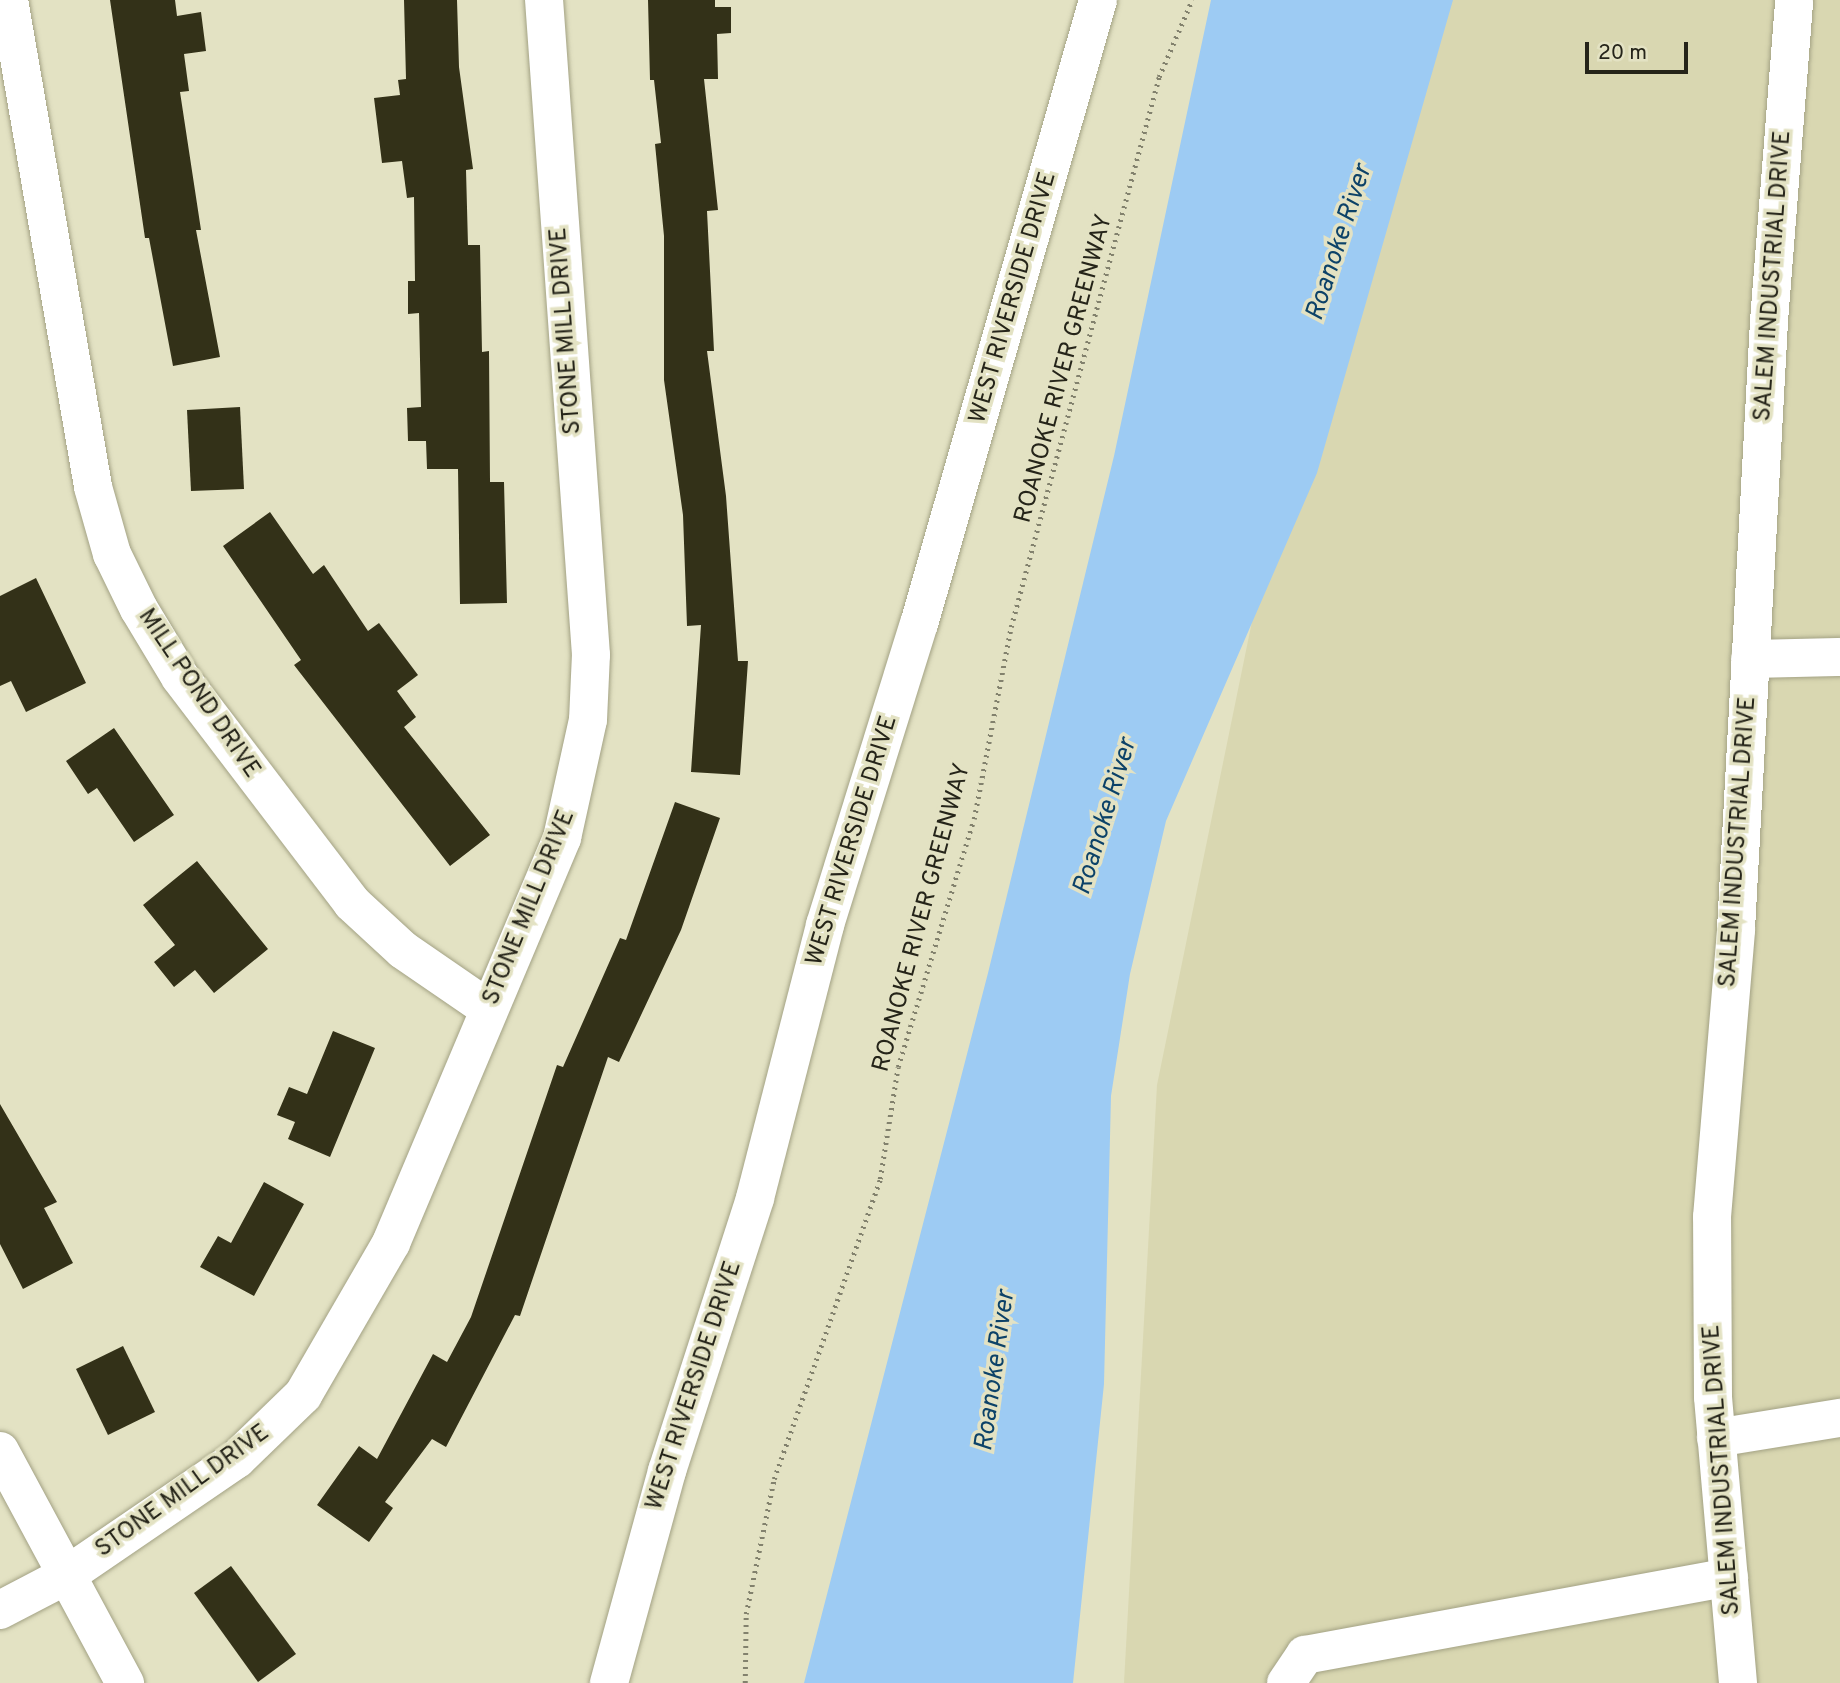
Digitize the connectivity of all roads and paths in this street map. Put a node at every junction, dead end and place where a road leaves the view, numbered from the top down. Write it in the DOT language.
graph roads {
  1 [pos="9,0"];
  2 [pos="544,0"];
  3 [pos="1098,0"];
  4 [pos="1192,0"];
  5 [pos="1794,0"];
  6 [pos="1840,657"];
  7 [pos="1750,659"];
  8 [pos="489,1009"];
  9 [pos="1840,1418"];
  10 [pos="1716,1438"];
  11 [pos="0,1451"];
  12 [pos="67,1575"];
  13 [pos="1729,1577"];
  14 [pos="0,1610"];
  15 [pos="125,1683"];
  16 [pos="609,1683"];
  17 [pos="744,1683"];
  18 [pos="1286,1683"];
  19 [pos="1738,1683"];
  1 -- 8 [label="street, MILL POND DRIVE"];
  2 -- 8 [label="street, STONE MILL DRIVE"];
  3 -- 16 [label="street, WEST RIVERSIDE DRIVE"];
  4 -- 17 [label="path, ROANOKE RIVER GREENWAY"];
  5 -- 7 [label="street, SALEM INDUSTRIAL DRIVE"];
  6 -- 7 [label="street"];
  7 -- 10 [label="street, SALEM INDUSTRIAL DRIVE"];
  8 -- 12 [label="street, STONE MILL DRIVE"];
  9 -- 10 [label="street"];
  10 -- 13 [label="street, SALEM INDUSTRIAL DRIVE"];
  11 -- 12 [label="street"];
  12 -- 14 [label="street, STONE MILL DRIVE"];
  12 -- 15 [label="street"];
  13 -- 18 [label="street"];
  13 -- 19 [label="street, SALEM INDUSTRIAL DRIVE"];
}
